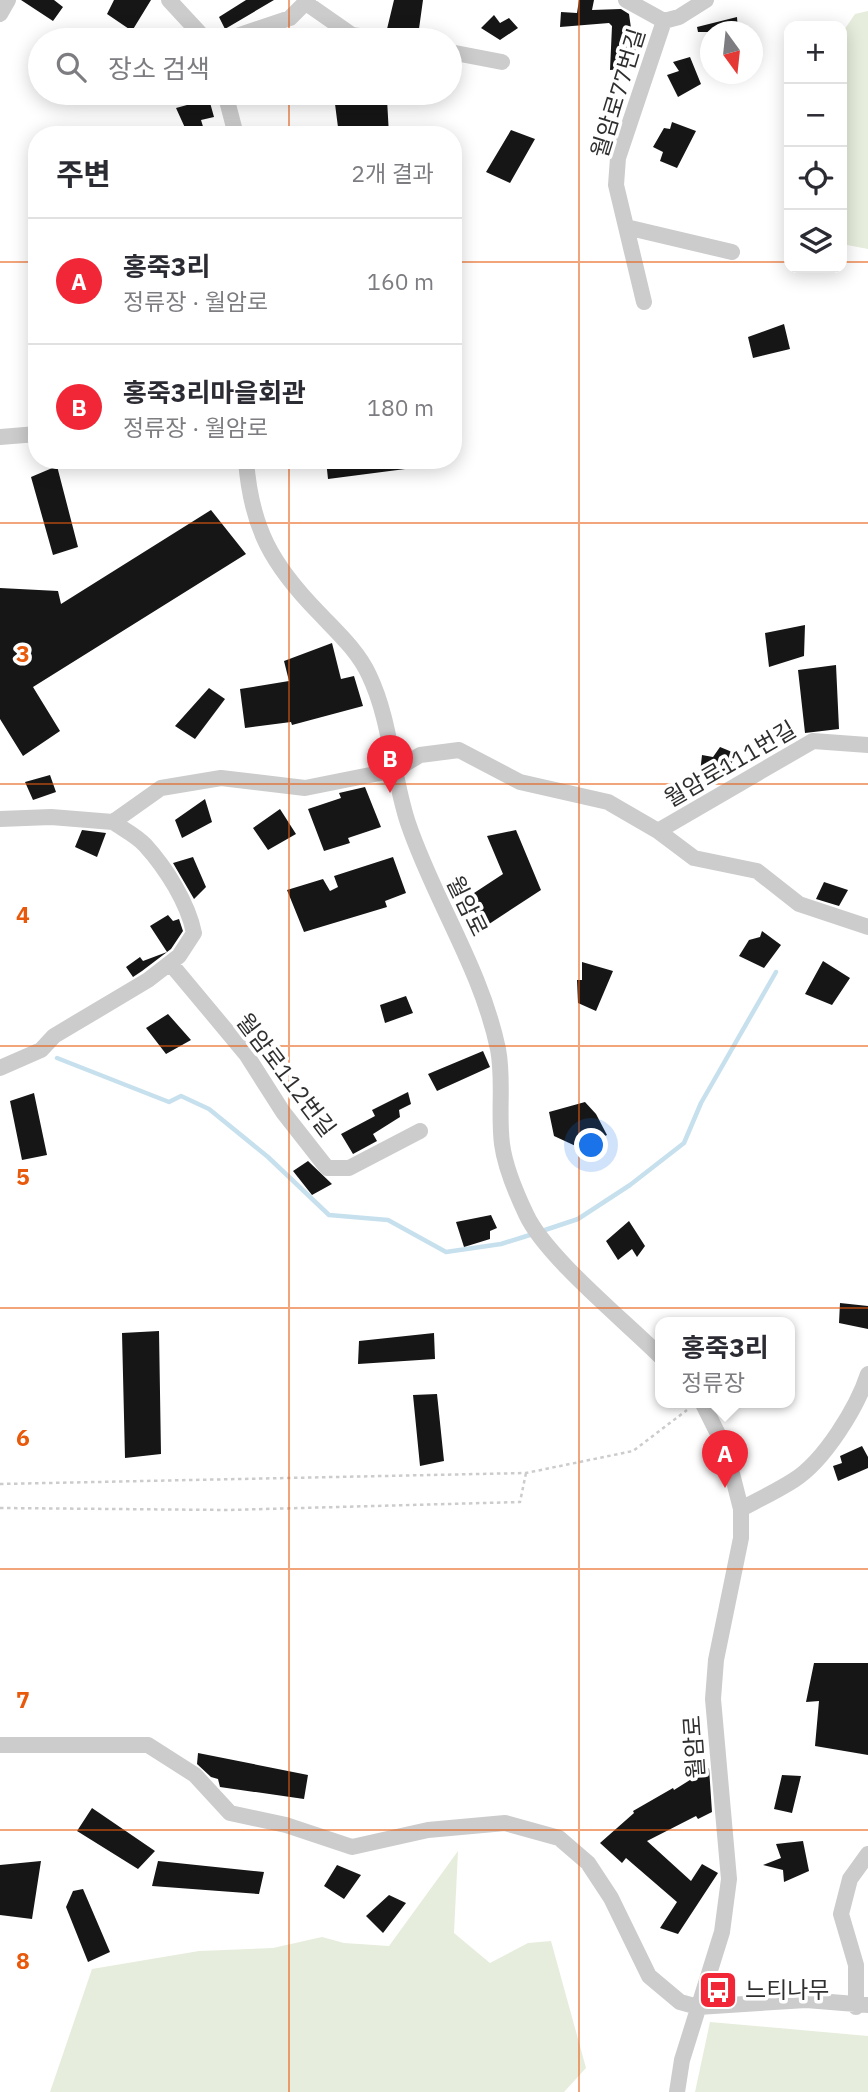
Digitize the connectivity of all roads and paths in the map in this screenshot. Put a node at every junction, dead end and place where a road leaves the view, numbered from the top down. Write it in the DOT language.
graph roads {
  1 [pos="8,0"];
  2 [pos="169,0"];
  3 [pos="626,0"];
  4 [pos="706,0"];
  5 [pos="307,1"];
  6 [pos="0,14"];
  7 [pos="664,21"];
  8 [pos="195,28"];
  9 [pos="260,28"];
  10 [pos="343,28"];
  11 [pos="462,54"];
  12 [pos="502,62"];
  13 [pos="228,105"];
  14 [pos="234,126"];
  15 [pos="626,227"];
  16 [pos="732,251"];
  17 [pos="644,302"];
  18 [pos="28,435"];
  19 [pos="0,437"];
  20 [pos="247,469"];
  21 [pos="868,745"];
  22 [pos="395,770"];
  23 [pos="0,819"];
  24 [pos="113,822"];
  25 [pos="658,831"];
  26 [pos="868,927"];
  27 [pos="170,963"];
  28 [pos="0,1068"];
  29 [pos="420,1131"];
  30 [pos="655,1351"];
  31 [pos="868,1374"];
  32 [pos="692,1408"];
  33 [pos="696,1408"];
  34 [pos="526,1473"];
  35 [pos="0,1484"];
  36 [pos="0,1508"];
  37 [pos="741,1509"];
  38 [pos="0,1745"];
  39 [pos="868,1854"];
  40 [pos="862,2006"];
  41 [pos="698,2007"];
  42 [pos="677,2092"];
  1 -- 6 [label="street"];
  2 -- 8 [label="street"];
  3 -- 7 [label="street, 월암로77번길"];
  4 -- 7 [label="street, 월암로77번길"];
  5 -- 9 [label="street"];
  5 -- 10 [label="street"];
  7 -- 15 [label="street, 월암로77번길"];
  11 -- 12 [label="street"];
  13 -- 14 [label="street"];
  15 -- 16 [label="street"];
  15 -- 17 [label="street, 월암로77번길"];
  18 -- 19 [label="street"];
  20 -- 22 [label="street, 월암로"];
  21 -- 25 [label="street, 월암로111번길"];
  22 -- 24 [label="street"];
  22 -- 25 [label="street, 월암로111번길"];
  22 -- 30 [label="street, 월암로"];
  23 -- 24 [label="street"];
  24 -- 27 [label="street"];
  25 -- 26 [label="street, 월암로111번길"];
  27 -- 28 [label="street"];
  27 -- 29 [label="street, 월암로112번길"];
  31 -- 37 [label="street"];
  32 -- 34 [label="path"];
  33 -- 37 [label="street, 월암로"];
  34 -- 35 [label="path"];
  34 -- 36 [label="path"];
  37 -- 41 [label="street, 월암로"];
  38 -- 41 [label="street"];
  39 -- 40 [label="street"];
  40 -- 41 [label="street"];
  41 -- 42 [label="street, 월암로"];
}
